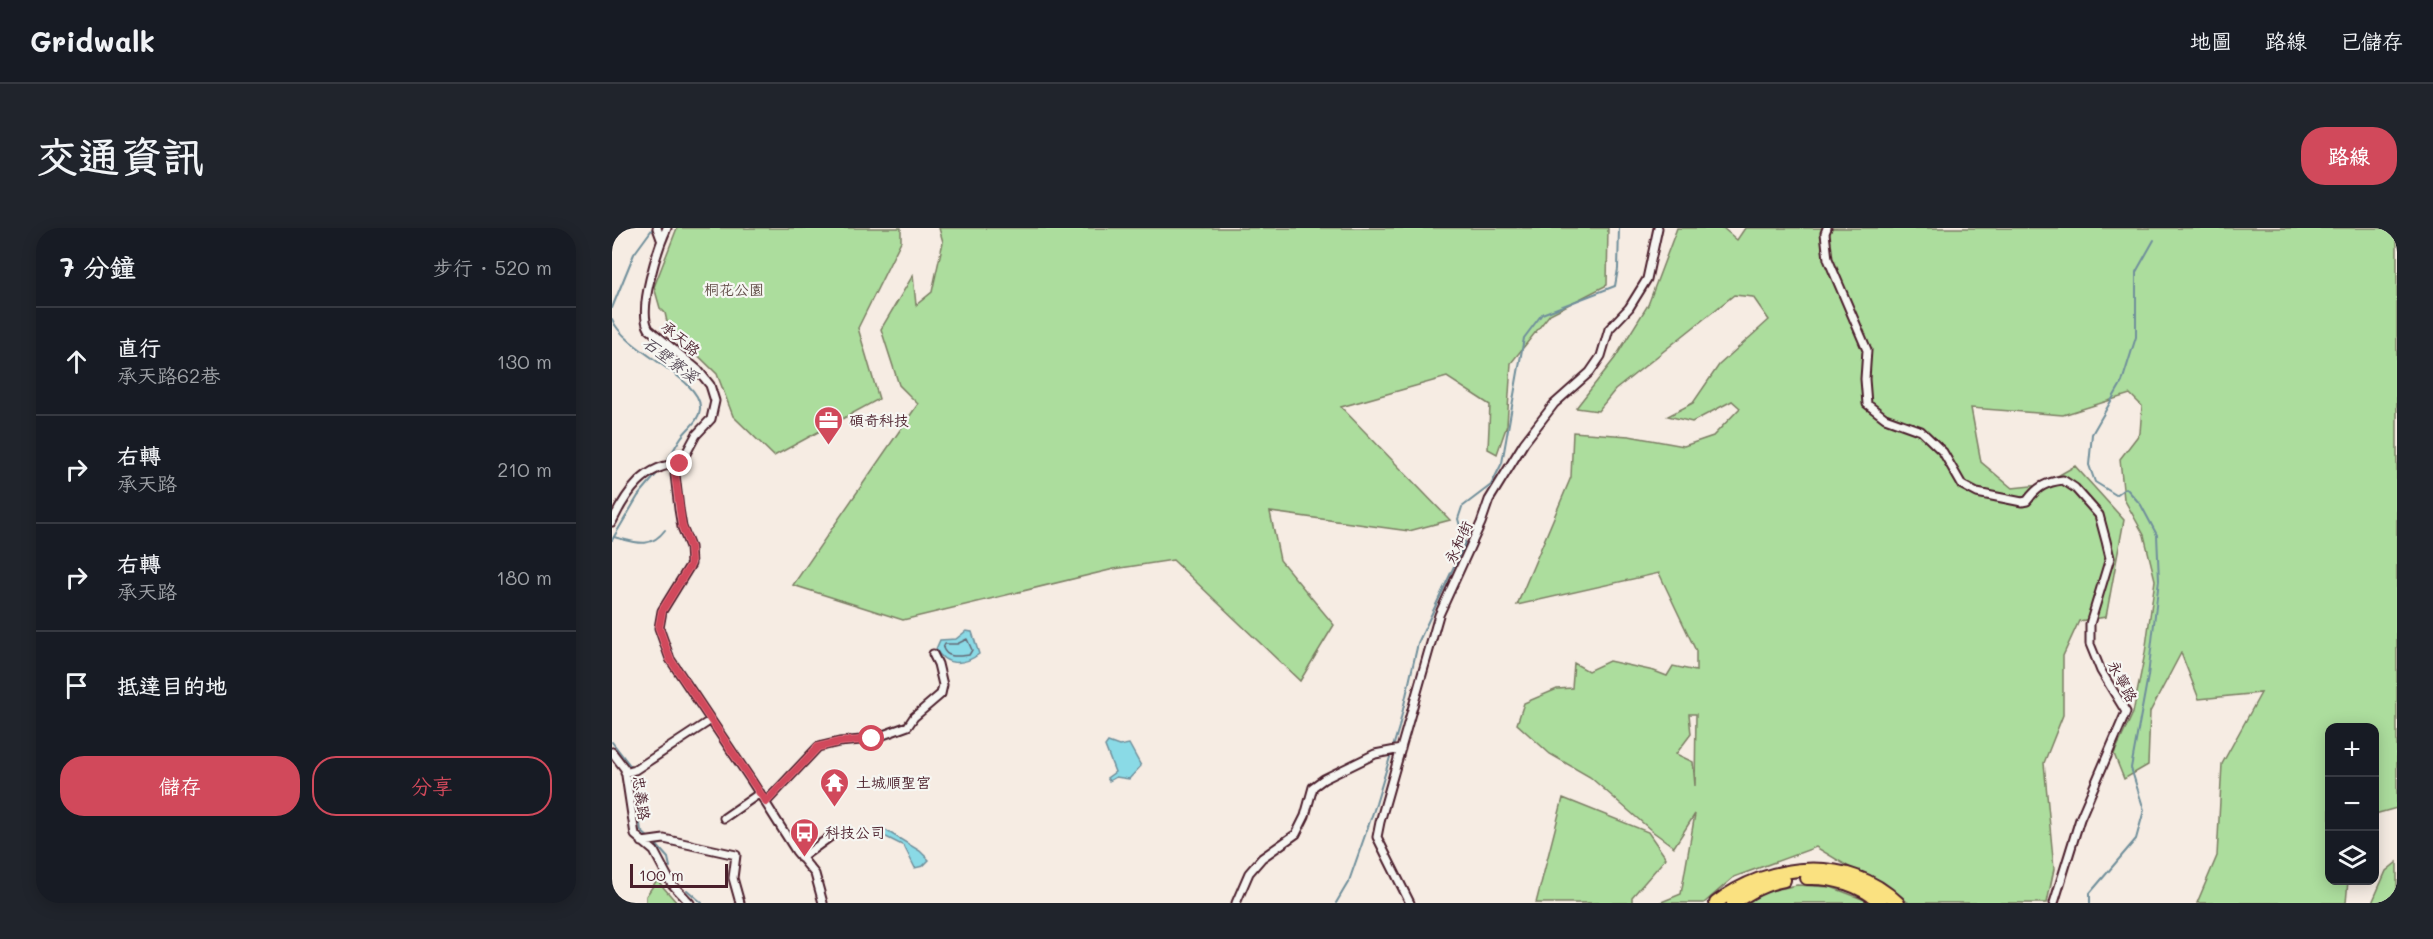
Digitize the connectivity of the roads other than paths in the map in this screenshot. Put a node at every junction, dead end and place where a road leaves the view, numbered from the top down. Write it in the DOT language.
graph roads {
  1 [pos="668,228"];
  2 [pos="1658,228"];
  3 [pos="1827,228"];
  4 [pos="659,234"];
  5 [pos="680,464"];
  6 [pos="612,522"];
  7 [pos="933,654"];
  8 [pos="711,720"];
  9 [pos="1399,749"];
  10 [pos="612,752"];
  11 [pos="630,772"];
  12 [pos="760,793"];
  13 [pos="766,802"];
  14 [pos="724,819"];
  15 [pos="834,834"];
  16 [pos="644,841"];
  17 [pos="801,858"];
  18 [pos="690,903"];
  19 [pos="740,903"];
  20 [pos="823,903"];
  21 [pos="1236,903"];
  22 [pos="1410,903"];
  23 [pos="1716,903"];
  24 [pos="1733,903"];
  25 [pos="1881,903"];
  26 [pos="1898,903"];
  27 [pos="2054,903"];
  1 -- 4 [label="street, 承天路"];
  2 -- 9 [label="street, 永和街"];
  3 -- 27 [label="street, 永寧路"];
  4 -- 5 [label="street, 承天路"];
  5 -- 6 [label="street"];
  5 -- 8 [label="street, 承天路"];
  7 -- 13 [label="street"];
  8 -- 11 [label="street"];
  8 -- 12 [label="street, 承天路"];
  9 -- 21 [label="street"];
  9 -- 22 [label="street, 永和街"];
  10 -- 11 [label="street, 忠義路"];
  11 -- 16 [label="street, 忠義路"];
  12 -- 13 [label="street, 承天路"];
  12 -- 14 [label="street"];
  13 -- 17 [label="street, 承天路"];
  15 -- 17 [label="street"];
  16 -- 18 [label="street, 忠義路"];
  16 -- 19 [label="street"];
  17 -- 20 [label="street, 承天路"];
  23 -- 26 [label="highway"];
  24 -- 25 [label="highway"];
}
